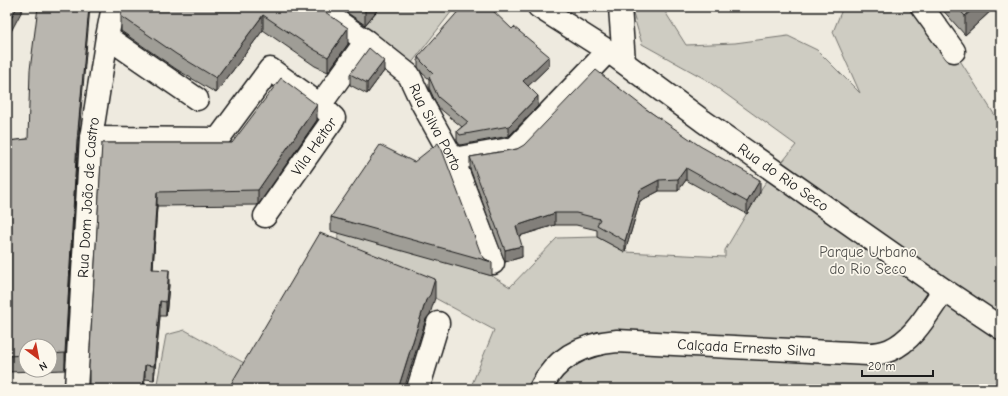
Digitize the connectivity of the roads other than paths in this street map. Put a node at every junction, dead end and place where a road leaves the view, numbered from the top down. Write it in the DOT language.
graph roads {
  1 [pos="113,7"];
  2 [pos="317,7"];
  3 [pos="539,7"];
  4 [pos="620,7"];
  5 [pos="922,7"];
  6 [pos="107,37"];
  7 [pos="366,41"];
  8 [pos="954,51"];
  9 [pos="616,56"];
  10 [pos="197,99"];
  11 [pos="320,105"];
  12 [pos="92,138"];
  13 [pos="453,159"];
  14 [pos="266,216"];
  15 [pos="493,263"];
  16 [pos="944,290"];
  17 [pos="438,324"];
  18 [pos="1001,328"];
  19 [pos="76,389"];
  20 [pos="418,389"];
  21 [pos="540,389"];
  1 -- 6 [label="street, Rua Dom João de Castro"];
  2 -- 7 [label="street, Rua Silva Porto"];
  3 -- 9 [label="street, Rua do Rio Seco"];
  4 -- 9 [label="street"];
  5 -- 8 [label="street"];
  6 -- 10 [label="street"];
  6 -- 12 [label="street, Rua Dom João de Castro"];
  7 -- 11 [label="street, Vila Heitor"];
  7 -- 13 [label="street, Rua Silva Porto"];
  9 -- 13 [label="street"];
  9 -- 16 [label="street, Rua do Rio Seco"];
  11 -- 12 [label="street"];
  11 -- 14 [label="street, Vila Heitor"];
  12 -- 19 [label="street, Rua Dom João de Castro"];
  13 -- 15 [label="street, Rua Silva Porto"];
  16 -- 18 [label="street, Rua do Rio Seco"];
  16 -- 21 [label="street, Calçada Ernesto Silva"];
  17 -- 20 [label="street"];
}
